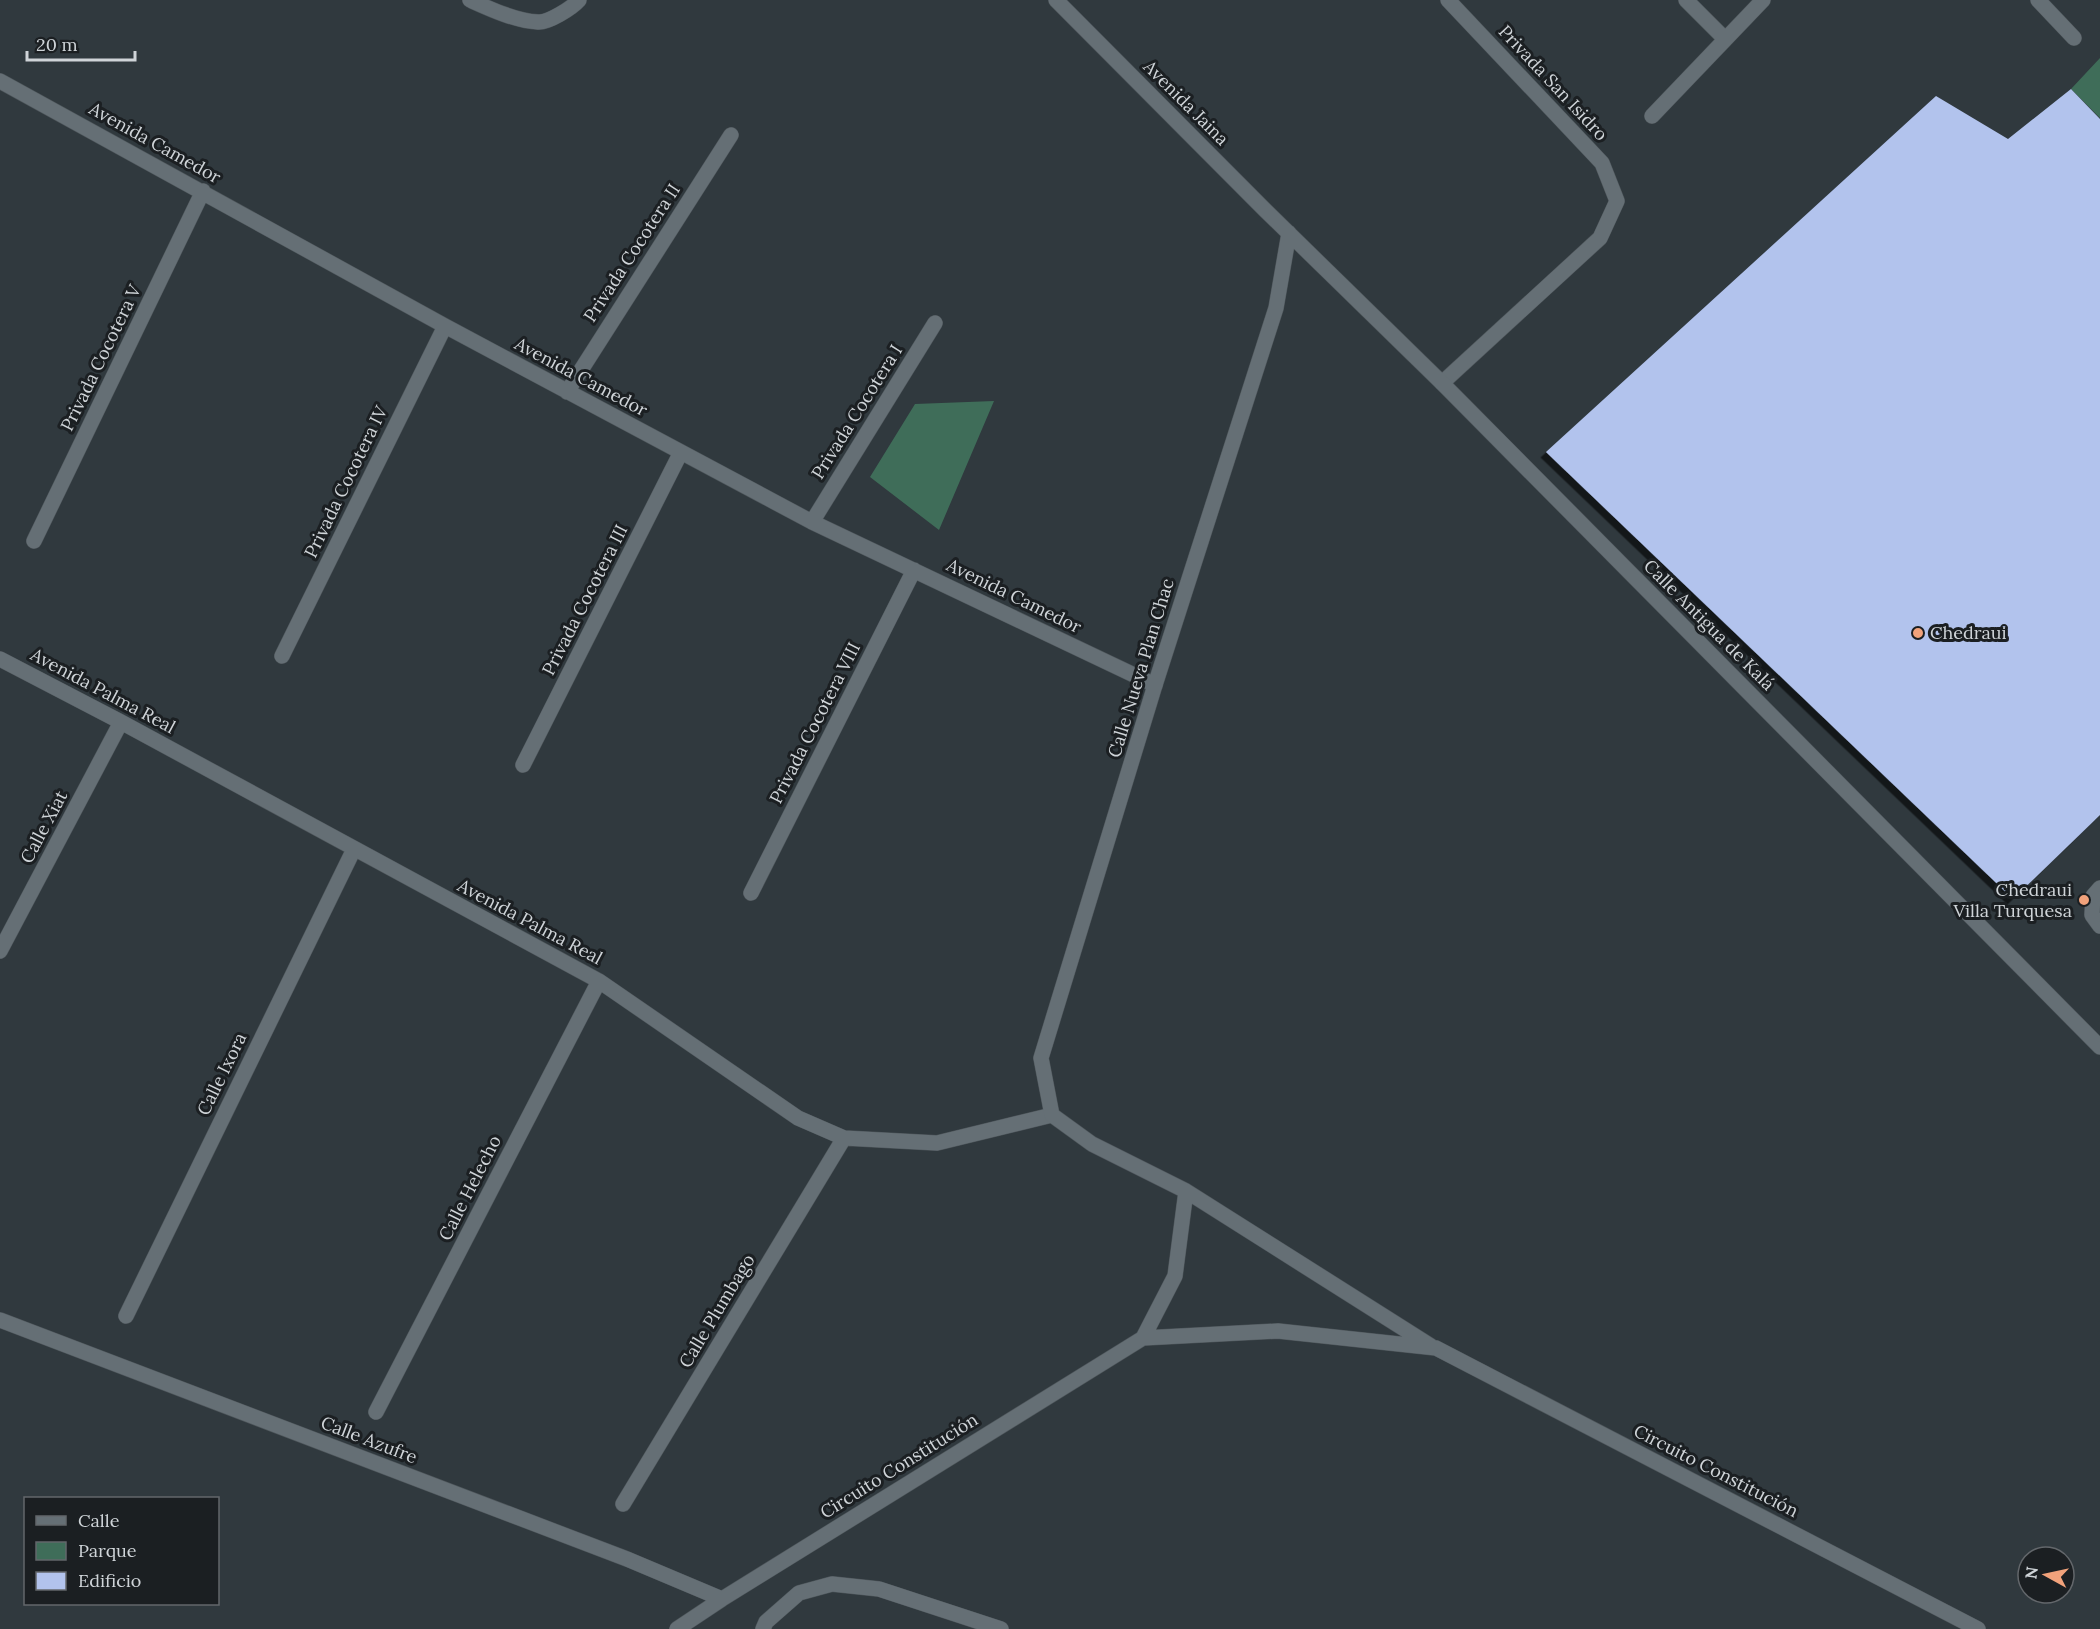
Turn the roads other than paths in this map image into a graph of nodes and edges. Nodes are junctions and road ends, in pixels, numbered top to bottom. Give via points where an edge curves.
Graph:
1 (470, 0) edge
2 (579, 0) edge
3 (1056, 0) edge
4 (1448, 0) edge
5 (1686, 0) edge
6 (1763, 0) edge
7 (2038, 0) edge
8 (1724, 38) junction
9 (2074, 38) dead end
10 (0, 81) edge
11 (1652, 116) dead end
12 (731, 135) dead end
13 (203, 191) junction
14 (1289, 232) junction
15 (935, 323) dead end
16 (445, 326) junction
17 (1442, 382) junction
18 (567, 392) junction
19 (681, 452) junction
20 (812, 522) junction
21 (33, 541) dead end
22 (914, 570) junction
23 (282, 656) dead end
24 (0, 659) edge
25 (1155, 685) junction
26 (122, 722) junction
27 (524, 765) dead end
28 (354, 849) junction
29 (2100, 888) edge
30 (751, 893) dead end
31 (2100, 926) edge
32 (0, 951) edge
33 (599, 981) junction
34 (2100, 1047) edge
35 (1052, 1115) junction
36 (844, 1138) junction
37 (1186, 1191) junction
38 (126, 1316) dead end
39 (0, 1320) edge
40 (1143, 1338) junction
41 (1436, 1348) junction
42 (375, 1412) dead end
43 (623, 1504) dead end
44 (722, 1599) junction
45 (677, 1629) edge
46 (763, 1629) edge
47 (1001, 1629) edge
48 (1978, 1629) edge

1 - 2 street via 540,23 572,8
3 - 14 street, Avenida Jaina
4 - 17 street, Privada San Isidro via 1602,164 1617,201 1600,238
5 - 8 street
6 - 8 street
7 - 9 street
8 - 11 street
10 - 13 street, Avenida Camedor
12 - 18 street, Privada Cocotera II
13 - 16 street, Avenida Camedor
13 - 21 street, Privada Cocotera V
14 - 17 street, Calle Antigua de Kalá
14 - 25 street, Calle Nueva Plan Chac via 1276,308
15 - 20 street, Privada Cocotera I
16 - 18 street, Avenida Camedor
16 - 23 street, Privada Cocotera IV
17 - 34 street, Calle Antigua de Kalá
18 - 19 street, Avenida Camedor
19 - 20 street, Avenida Camedor
19 - 27 street, Privada Cocotera III
20 - 22 street, Avenida Camedor
22 - 25 street, Avenida Camedor
22 - 30 street, Privada Cocotera VIII
24 - 26 street, Avenida Palma Real
25 - 35 street, Calle Nueva Plan Chac via 1041,1058
26 - 28 street, Avenida Palma Real
26 - 32 street, Calle Xiat
28 - 33 street, Avenida Palma Real
28 - 38 street, Calle Ixora
29 - 31 street via 2092,896 2092,915
33 - 36 street, Avenida Palma Real via 798,1118
33 - 42 street, Calle Helecho
35 - 36 street, Avenida Palma Real via 937,1143
35 - 37 street, Circuito Constitución via 1092,1144
36 - 43 street, Calle Plumbago
37 - 40 street via 1175,1276
37 - 41 street, Circuito Constitución
39 - 44 street, Calle Azufre
40 - 41 street, Circuito Constitución via 1278,1331
40 - 44 street, Circuito Constitución
41 - 48 street, Circuito Constitución
44 - 45 street, Circuito Constitución
46 - 47 street via 800,1593 832,1584 879,1589

